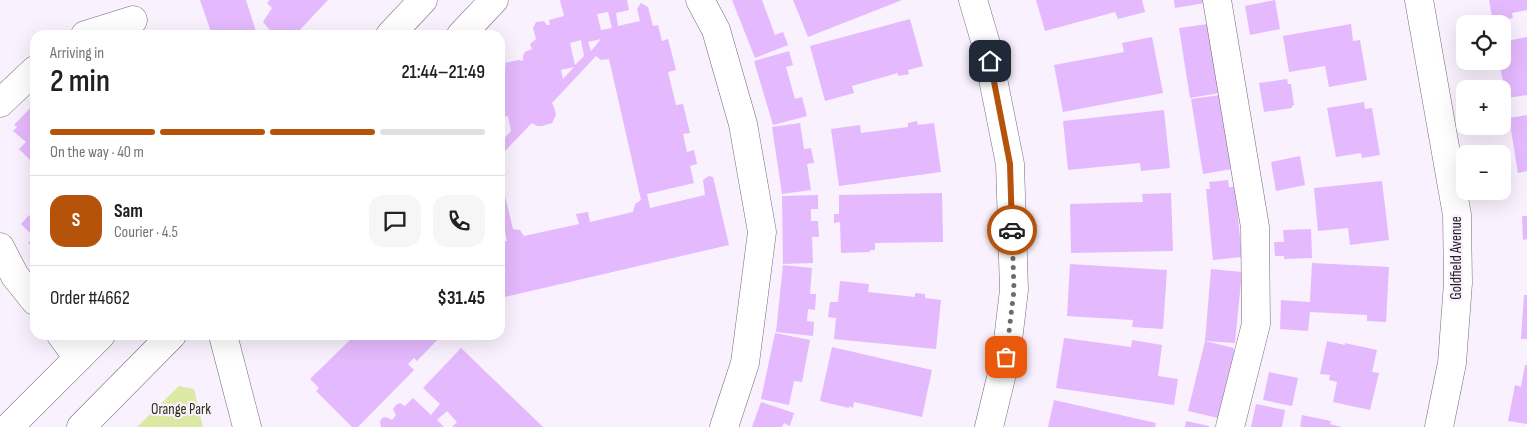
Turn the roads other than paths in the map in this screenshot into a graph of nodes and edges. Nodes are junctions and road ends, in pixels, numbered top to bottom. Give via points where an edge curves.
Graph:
1 (494, 0) edge
2 (700, 0) edge
3 (973, 0) edge
4 (1216, 0) edge
5 (1419, 0) edge
6 (414, 3) edge
7 (133, 18) edge
8 (99, 30) edge
9 (394, 30) edge
10 (465, 30) edge
11 (30, 75) edge
12 (0, 103) edge
13 (0, 247) edge
14 (30, 295) edge
15 (65, 340) edge
16 (96, 340) edge
17 (167, 340) edge
18 (224, 340) edge
19 (78, 358) junction
20 (8, 427) edge
21 (81, 427) edge
22 (247, 427) edge
23 (724, 427) edge
24 (989, 427) edge
25 (1230, 427) edge
26 (1439, 427) edge

1 - 10 street
2 - 23 street via 716,30 743,124 762,232 745,363
3 - 24 street via 986,44 1010,164 1014,290 1006,357
4 - 25 street via 1255,228 1256,324
5 - 26 street, Goldfield Avenue via 1457,215 1458,283 1452,363
6 - 9 street
7 - 8 street
11 - 12 street
13 - 14 street via 15,276
15 - 19 street
16 - 19 street
17 - 21 street
18 - 22 street
19 - 20 street

